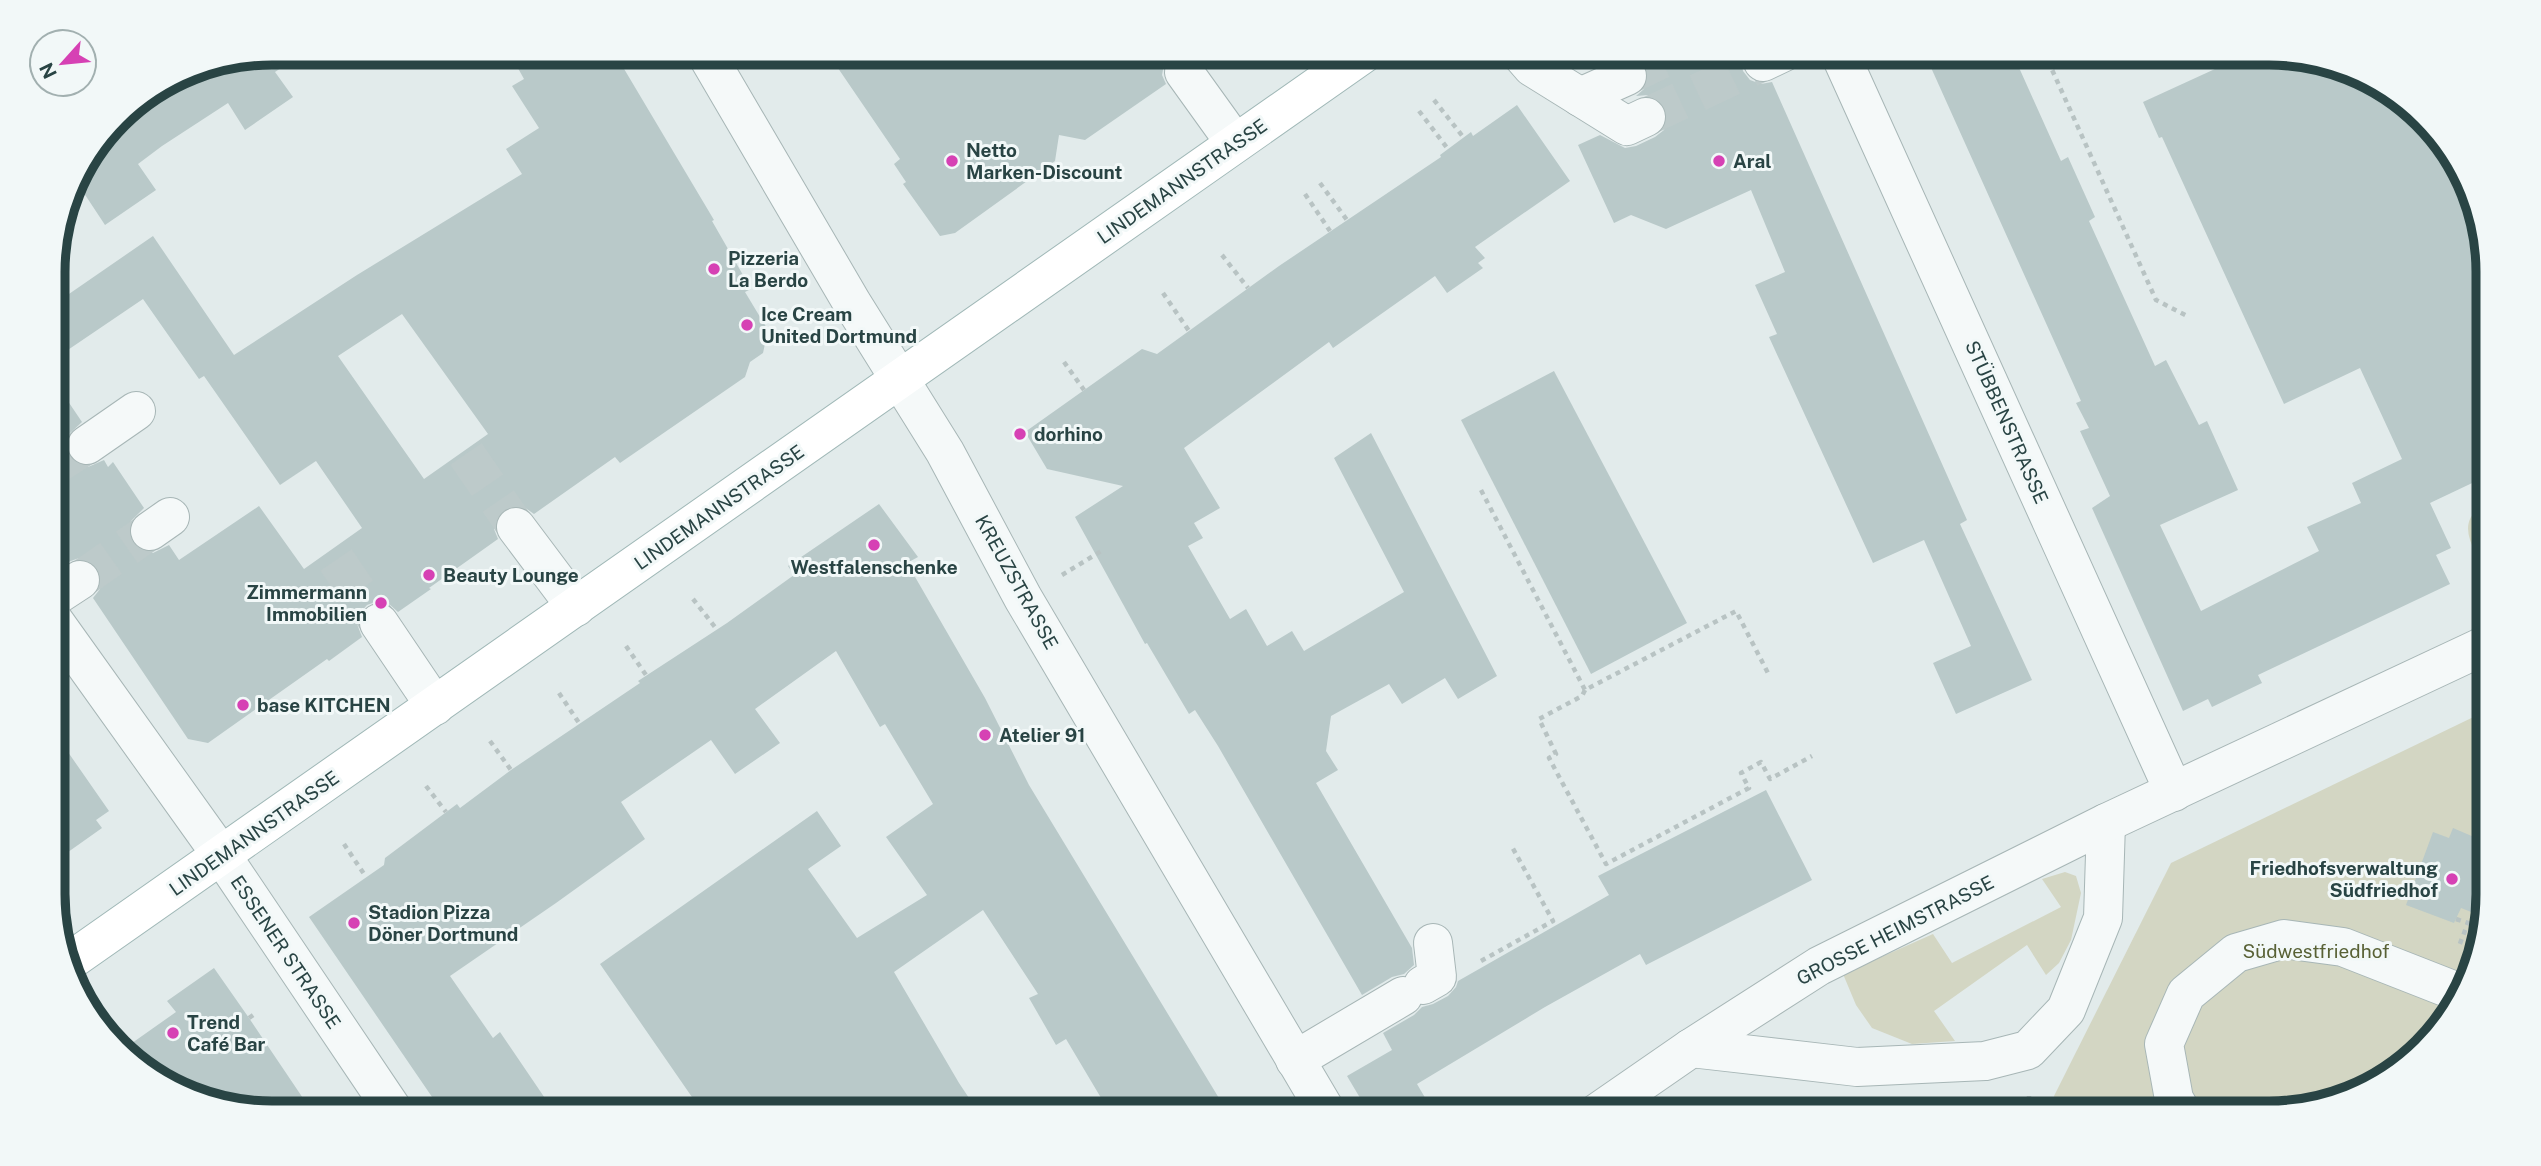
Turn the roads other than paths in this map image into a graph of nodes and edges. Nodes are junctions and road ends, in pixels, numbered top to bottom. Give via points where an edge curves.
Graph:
1 (713, 65) edge
2 (1348, 65) edge
3 (1547, 65) edge
4 (1845, 65) edge
5 (1184, 72) dead end
6 (1627, 76) tunnel mouth
7 (1580, 97) junction
8 (1646, 117) tunnel mouth
9 (1235, 143) junction
10 (899, 382) junction
11 (136, 411) dead end
12 (86, 445) tunnel mouth
13 (516, 527) tunnel mouth
14 (576, 607) junction
15 (379, 623) tunnel mouth
16 (65, 636) edge
17 (2476, 649) edge
18 (435, 706) junction
19 (2174, 792) junction
20 (2106, 823) junction
21 (222, 856) junction
22 (75, 957) edge
23 (1424, 975) road end
24 (2452, 990) edge
25 (1691, 1048) junction
26 (1296, 1060) junction
27 (386, 1101) edge
28 (1320, 1101) edge
29 (1614, 1101) edge
30 (2175, 1101) edge

1 - 10 street, KREUZSTRASSE
2 - 9 main road, LINDEMANNSTRASSE
3 - 7 street
4 - 19 street, STÜBBENSTRASSE
5 - 9 street
6 - 7 street
7 - 8 street via 1627,126
9 - 10 main road, LINDEMANNSTRASSE
10 - 14 main road, LINDEMANNSTRASSE
10 - 26 street, KREUZSTRASSE via 945,452 1023,598
11 - 12 street
13 - 14 street
14 - 18 main road, LINDEMANNSTRASSE
15 - 18 street
16 - 21 street, ESSENER STRASSE
17 - 19 street, GROSSE HEIMSTRASSE
18 - 21 main road, LINDEMANNSTRASSE
19 - 20 street, GROSSE HEIMSTRASSE
20 - 25 street, GROSSE HEIMSTRASSE via 1819,966
20 - 25 street via 2103,918 2066,1010 2028,1049 1985,1061 1857,1067
21 - 22 main road, LINDEMANNSTRASSE
21 - 27 street, ESSENER STRASSE
23 - 26 street
24 - 30 street via 2343,947 2284,939 2236,953 2186,994 2164,1044
25 - 29 street, GROSSE HEIMSTRASSE
26 - 28 street, KREUZSTRASSE

